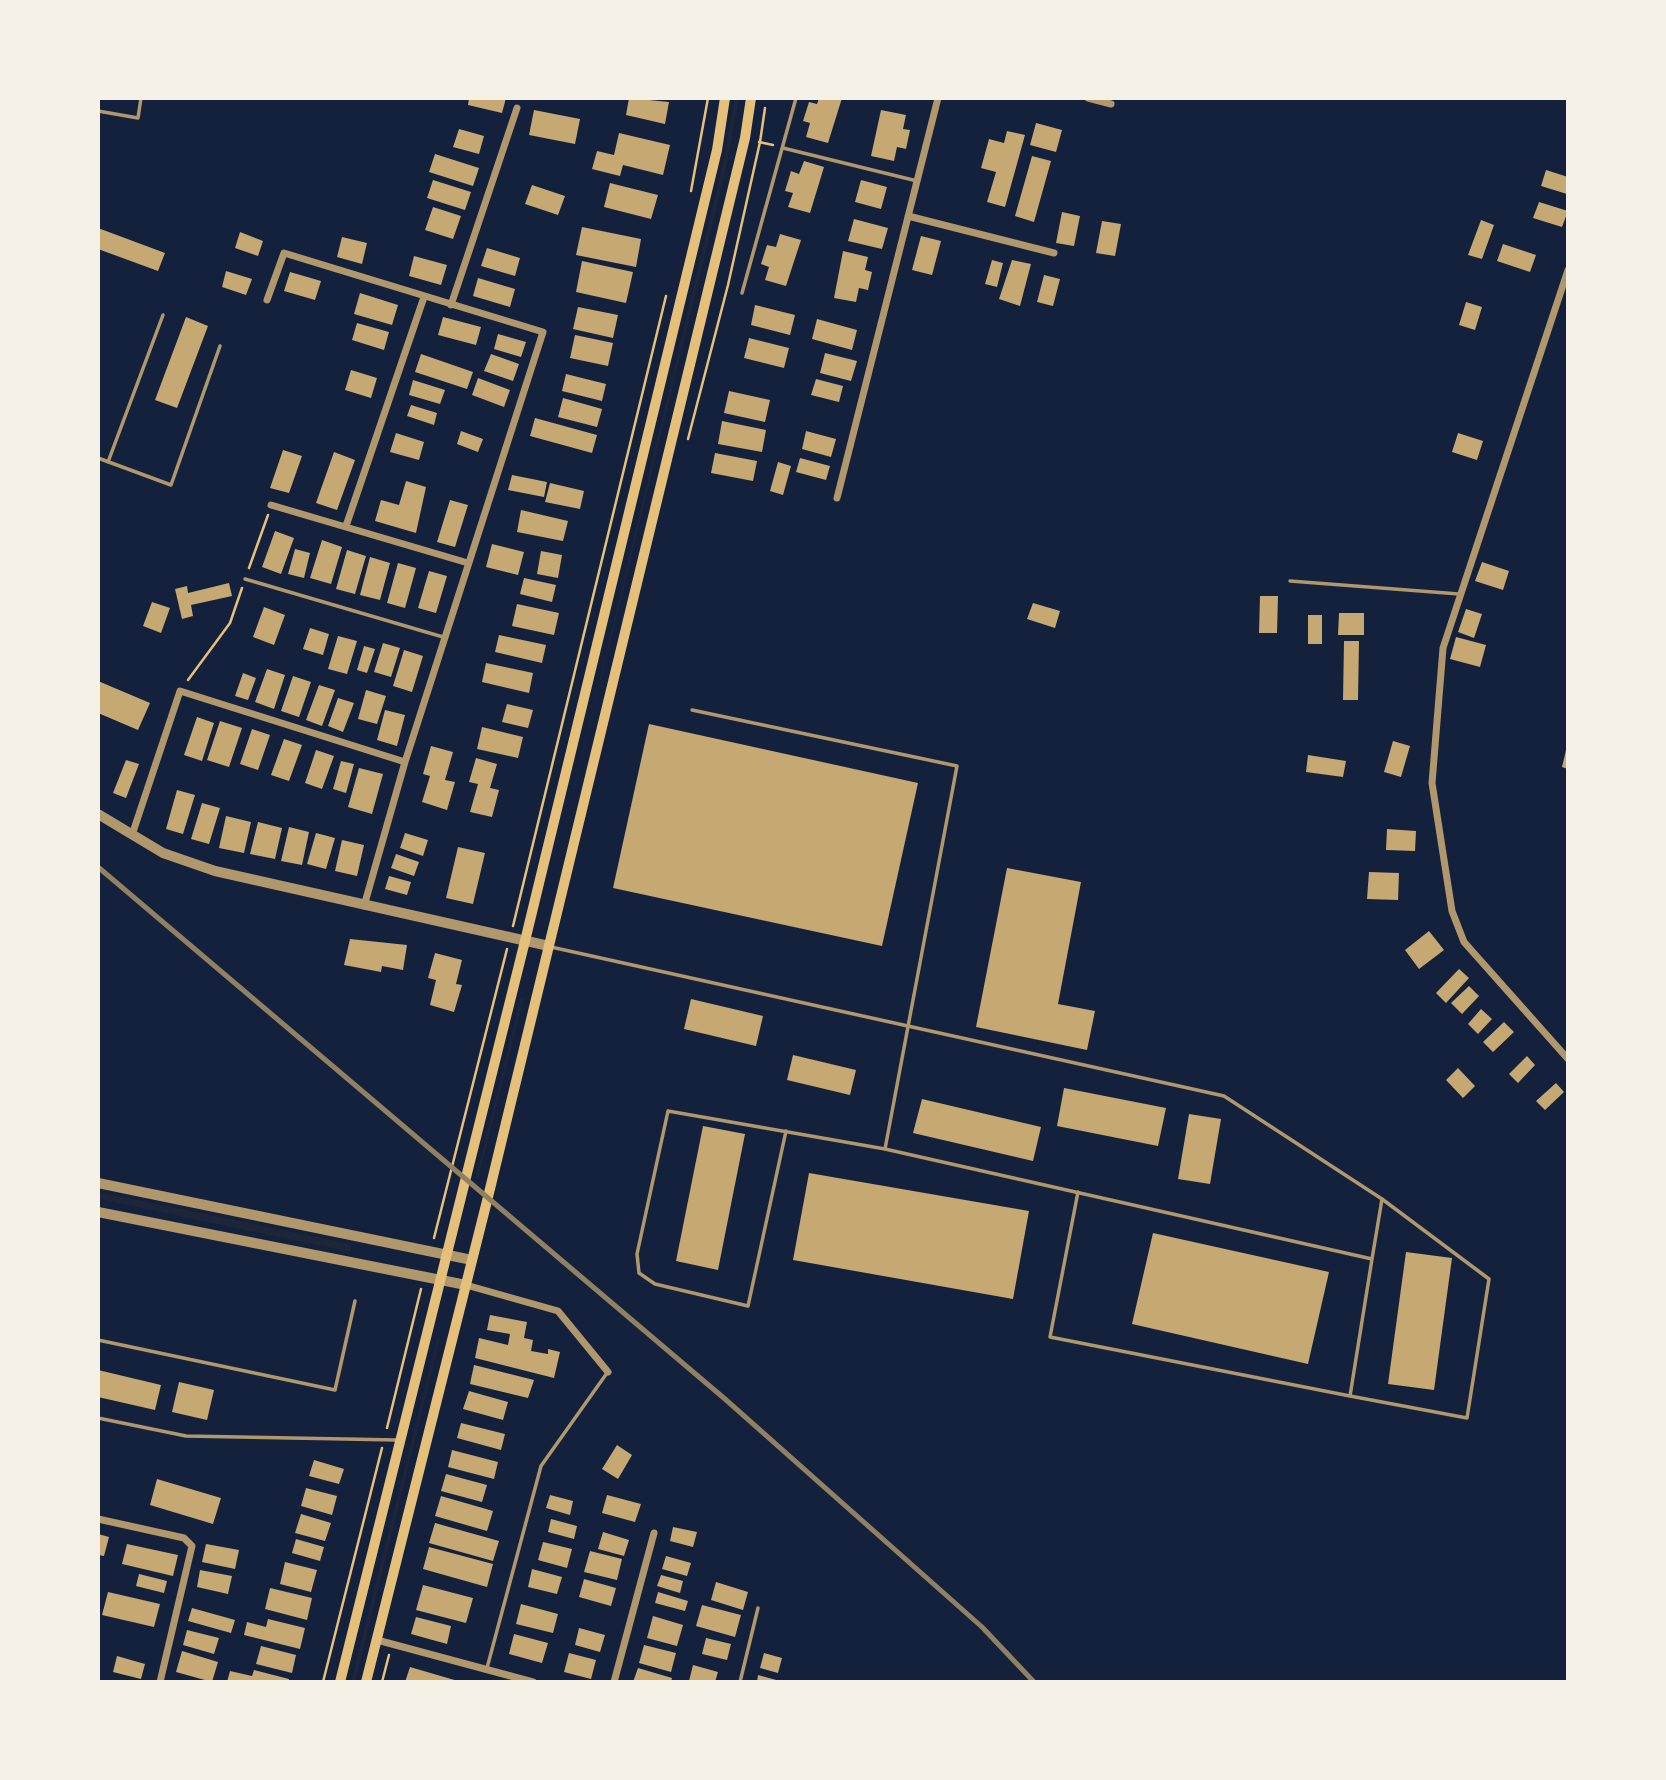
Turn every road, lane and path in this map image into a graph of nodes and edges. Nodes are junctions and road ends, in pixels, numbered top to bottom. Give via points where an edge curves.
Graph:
1 (141, 98) edge
2 (708, 98) edge
3 (725, 98) edge
4 (751, 98) edge
5 (766, 98) edge
6 (796, 98) edge
7 (938, 98) edge
8 (1088, 98) edge
9 (1111, 104) dead end
10 (517, 108) dead end
11 (98, 111) edge
12 (745, 138) junction
13 (761, 142) junction
14 (783, 148) junction
15 (917, 181) junction
16 (689, 203) dead end
17 (908, 216) junction
18 (1054, 253) dead end
19 (1568, 270) edge
20 (728, 285) dead end
21 (742, 293) dead end
22 (666, 295) dead end
23 (425, 297) junction
24 (267, 300) dead end
25 (451, 305) junction
26 (163, 316) dead end
27 (220, 346) dead end
28 (98, 458) edge
29 (108, 462) junction
30 (837, 498) dead end
31 (271, 505) joint
32 (346, 526) junction
33 (468, 563) junction
34 (245, 579) junction
35 (1290, 581) dead end
36 (1461, 594) junction
37 (443, 637) junction
38 (180, 691) junction
39 (692, 710) dead end
40 (405, 761) junction
41 (98, 814) edge
42 (132, 835) junction
43 (364, 906) junction
44 (510, 938) junction
45 (525, 941) junction
46 (549, 946) junction
47 (908, 1026) junction
48 (1568, 1059) edge
49 (786, 1131) junction
50 (885, 1149) junction
51 (98, 1183) edge
52 (1078, 1192) junction
53 (1382, 1199) junction
54 (98, 1212) edge
55 (430, 1252) junction
56 (445, 1255) junction
57 (1372, 1259) junction
58 (472, 1260) junction
59 (424, 1276) junction
60 (439, 1280) junction
61 (466, 1285) junction
62 (355, 1301) dead end
63 (98, 1340) edge
64 (608, 1372) joint
65 (1350, 1396) junction
66 (98, 1418) edge
67 (384, 1440) junction
68 (399, 1440) junction
69 (98, 1519) edge
70 (654, 1533) dead end
71 (758, 1608) dead end
72 (377, 1640) junction
73 (487, 1668) junction
74 (160, 1682) edge
75 (324, 1682) edge
76 (340, 1682) edge
77 (366, 1682) edge
78 (533, 1682) edge
79 (614, 1682) edge
80 (740, 1682) edge

1 - 11 lane via 138,118
2 - 16 path
3 - 45 main road
4 - 12 main road
5 - 13 path
6 - 14 lane
7 - 15 street
8 - 9 street
10 - 25 street
12 - 13 path
12 - 46 main road
13 - 14 path
13 - 20 path
14 - 15 lane
14 - 21 lane
15 - 17 street
17 - 18 street
17 - 30 street
19 - 36 street
22 - 44 path
23 - 24 street via 284,253
23 - 25 street
23 - 32 street
25 - 33 street via 543,332
26 - 29 lane
27 - 29 lane via 171,485
28 - 29 lane
31 - 32 street
31 - 34 path
32 - 33 street
33 - 37 street
34 - 37 lane
34 - 38 path via 230,623
35 - 36 lane
36 - 48 street via 1443,648 1432,783 1452,911 1464,942
37 - 40 street
38 - 40 street
38 - 42 street
39 - 47 lane via 957,766
40 - 43 street
41 - 42 street
42 - 43 street via 163,853 215,871
43 - 44 street
44 - 45 street
44 - 55 path
45 - 46 street
45 - 56 main road
46 - 47 lane
46 - 58 main road
47 - 50 lane
47 - 53 lane via 1224,1096
49 - 49 lane via 668,1111 637,1254 639,1273 655,1284 748,1306
49 - 50 lane
50 - 52 lane
51 - 55 street
52 - 57 lane
52 - 65 lane via 1050,1337
53 - 57 lane
53 - 65 lane via 1489,1279 1477,1355 1466,1418
54 - 59 street
55 - 56 street
56 - 58 street
56 - 60 main road
57 - 65 lane
58 - 61 main road
59 - 60 street
59 - 67 path
60 - 61 street
60 - 68 main road
61 - 64 street via 558,1311
61 - 72 main road
62 - 63 lane via 335,1390
64 - 73 lane via 541,1466
66 - 67 lane via 187,1436
67 - 68 lane
67 - 75 path
68 - 76 main road
69 - 74 street via 188,1541 192,1546
70 - 79 street
71 - 80 lane
72 - 73 street
72 - 77 main road
73 - 78 street

